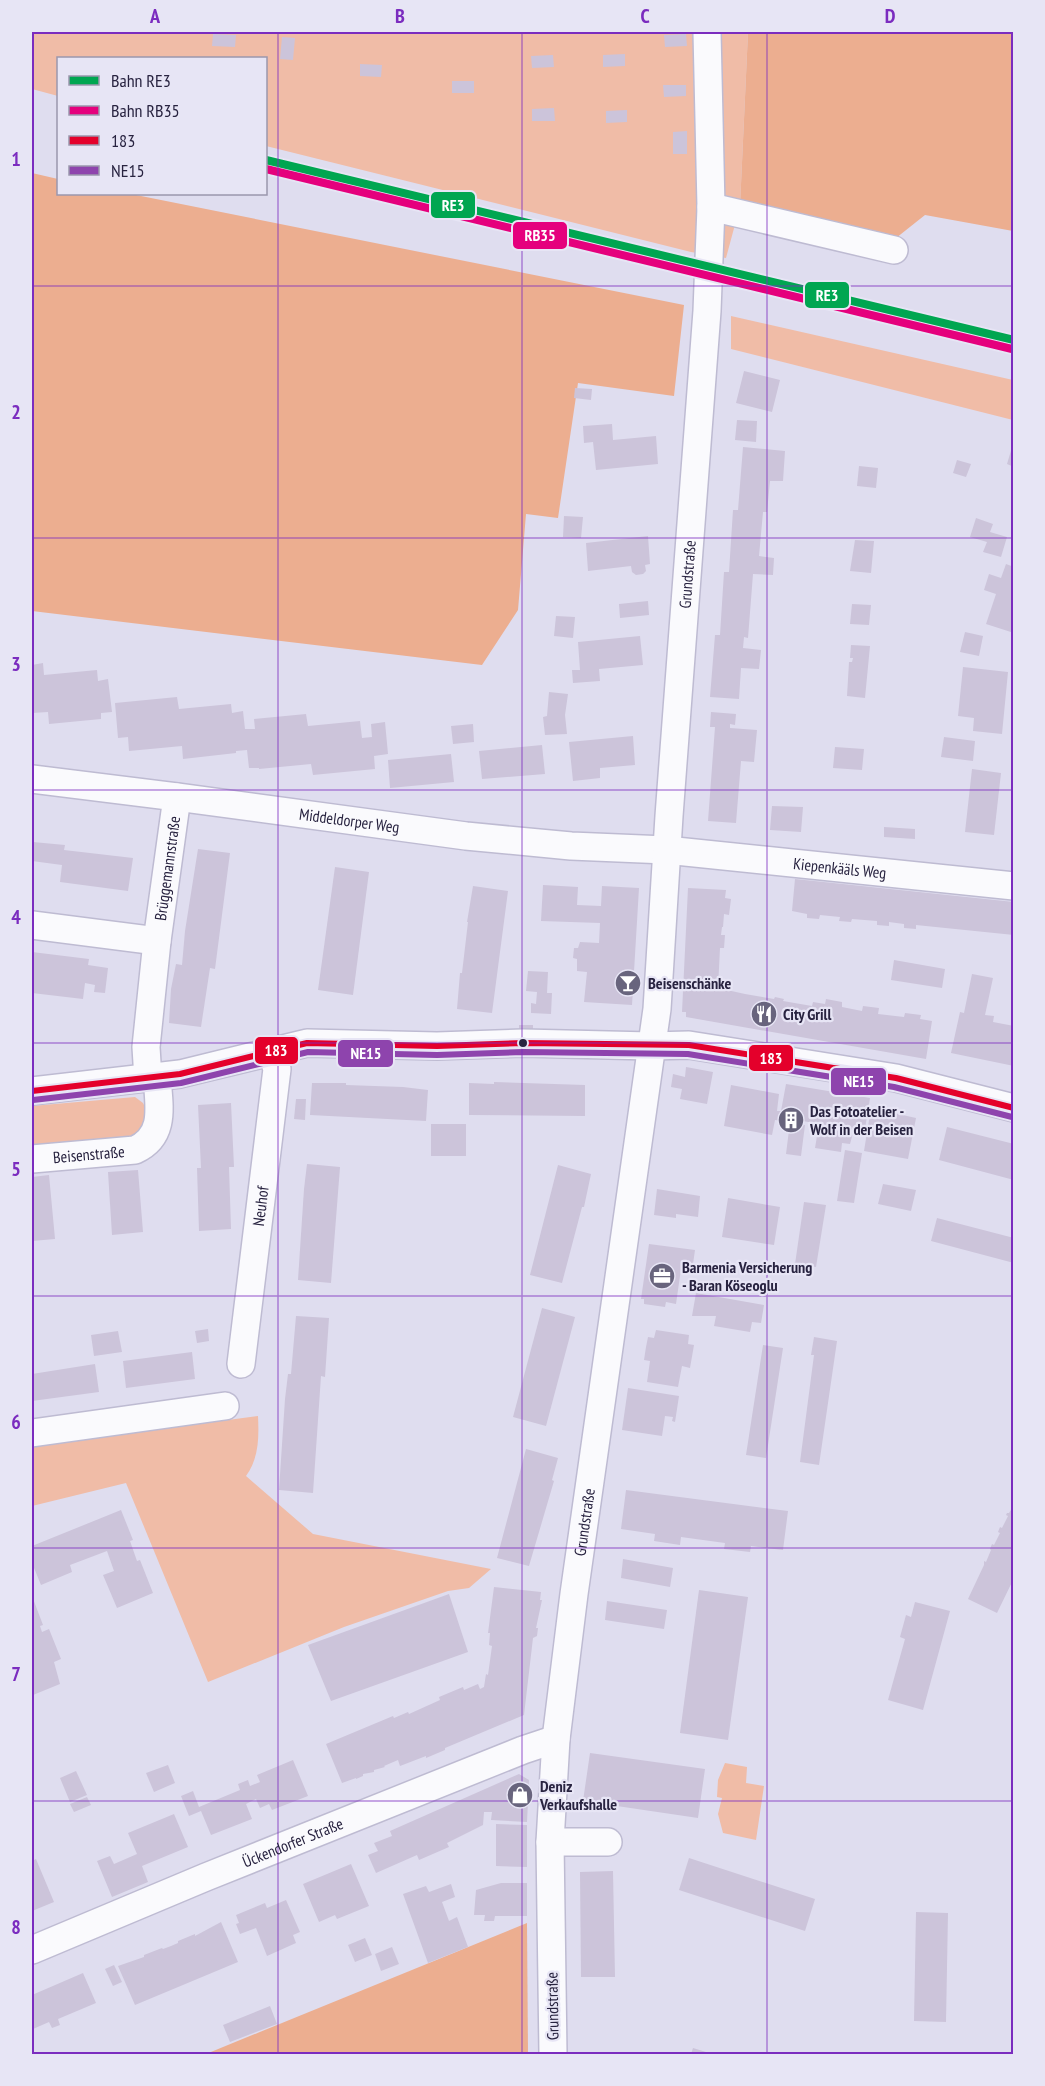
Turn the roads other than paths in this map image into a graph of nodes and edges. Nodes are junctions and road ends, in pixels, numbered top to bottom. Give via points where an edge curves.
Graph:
1 (707, 32) edge
2 (711, 207) junction
3 (894, 250) dead end
4 (32, 779) edge
5 (177, 797) junction
6 (666, 850) junction
7 (1014, 886) edge
8 (32, 925) edge
9 (157, 941) junction
10 (651, 1046) junction
11 (271, 1051) junction
12 (153, 1078) junction
13 (32, 1091) edge
14 (1014, 1108) edge
15 (32, 1158) edge
16 (241, 1364) dead end
17 (225, 1406) dead end
18 (32, 1433) edge
19 (556, 1739) junction
20 (550, 1842) junction
21 (608, 1842) dead end
22 (32, 1950) edge
23 (552, 2055) edge

1 - 2 street, Grundstraße
2 - 3 street
2 - 6 street, Grundstraße via 707,311
4 - 5 street, Middeldorper Weg
5 - 6 street, Middeldorper Weg via 466,836
5 - 9 street, Brüggemannstraße
6 - 7 street, Kiepenkääls Weg
6 - 10 street, Grundstraße via 657,1009
8 - 9 street, Brüggemannstraße
9 - 12 street, Brüggemannstraße via 146,1047
10 - 11 street via 307,1043
10 - 14 street via 689,1045 804,1062 896,1078
10 - 19 street, Grundstraße
11 - 12 street
11 - 16 street, Neuhof via 277,1069
12 - 13 street
12 - 15 street, Beisenstraße via 159,1115 153,1137 146,1145 135,1150
17 - 18 street
19 - 20 street, Grundstraße
19 - 22 street, Ückendorfer Straße
20 - 21 street
20 - 23 street, Grundstraße

